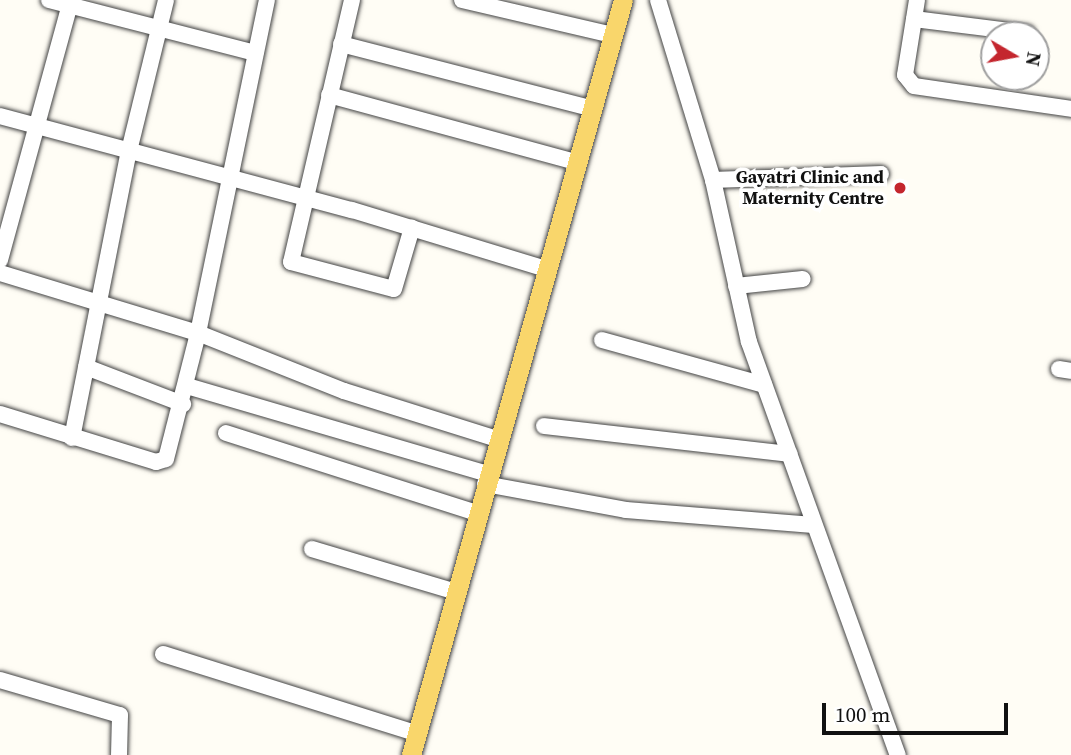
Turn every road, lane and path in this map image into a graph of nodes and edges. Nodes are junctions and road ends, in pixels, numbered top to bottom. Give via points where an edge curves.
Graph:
1 (49, 0) edge
2 (166, 0) edge
3 (267, 0) edge
4 (352, 0) edge
5 (462, 0) edge
6 (623, 0) edge
7 (658, 0) edge
8 (917, 0) edge
9 (71, 3) edge
10 (522, 7) edge
11 (914, 19) junction
12 (160, 27) junction
13 (980, 27) edge
14 (612, 35) junction
15 (341, 44) junction
16 (255, 53) junction
17 (329, 95) junction
18 (590, 107) junction
19 (1071, 109) edge
20 (0, 116) edge
21 (40, 128) junction
22 (128, 151) junction
23 (576, 162) junction
24 (881, 174) dead end
25 (713, 180) junction
26 (229, 181) junction
27 (304, 197) junction
28 (411, 228) junction
29 (0, 260) edge
30 (545, 269) junction
31 (0, 274) edge
32 (803, 279) dead end
33 (736, 286) junction
34 (100, 302) junction
35 (198, 333) junction
36 (602, 340) dead end
37 (86, 367) junction
38 (764, 385) junction
39 (187, 386) junction
40 (183, 404) junction
41 (0, 414) edge
42 (544, 426) dead end
43 (226, 433) dead end
44 (72, 438) junction
45 (498, 439) junction
46 (789, 454) junction
47 (486, 479) junction
48 (477, 513) junction
49 (813, 525) junction
50 (312, 548) dead end
51 (456, 592) junction
52 (163, 654) dead end
53 (0, 680) edge
54 (415, 733) junction
55 (119, 755) edge
56 (411, 755) edge
57 (898, 755) edge

1 - 9 street
2 - 12 street
3 - 16 street
4 - 15 street
5 - 10 street
6 - 14 main road
7 - 25 street
8 - 11 street
9 - 12 street
9 - 21 street
10 - 14 street
11 - 13 street
11 - 19 street via 905,75 914,86
12 - 16 street
12 - 22 street
14 - 18 main road
15 - 17 street
15 - 18 street
16 - 26 street
17 - 23 street
17 - 27 street
18 - 23 main road
20 - 21 street
21 - 22 street
21 - 29 street
22 - 26 street
22 - 34 street
23 - 30 main road
24 - 25 street
25 - 33 street
26 - 27 street
26 - 35 street
27 - 28 street
27 - 28 street via 290,250 291,262 302,269 394,289
28 - 30 street
30 - 45 main road
31 - 34 street
32 - 33 street
33 - 38 street
34 - 35 street
34 - 37 street
35 - 39 street
35 - 45 street via 344,391
36 - 38 street
37 - 40 street
37 - 44 street
38 - 46 street
39 - 40 street
39 - 47 street
40 - 44 street via 171,450 156,462
41 - 44 street
42 - 46 street
43 - 48 street
45 - 47 main road
46 - 49 street
47 - 48 main road
47 - 49 street via 626,510
48 - 51 main road
49 - 57 street
50 - 51 street
51 - 54 main road
52 - 54 street
53 - 55 street via 120,715
54 - 56 main road

